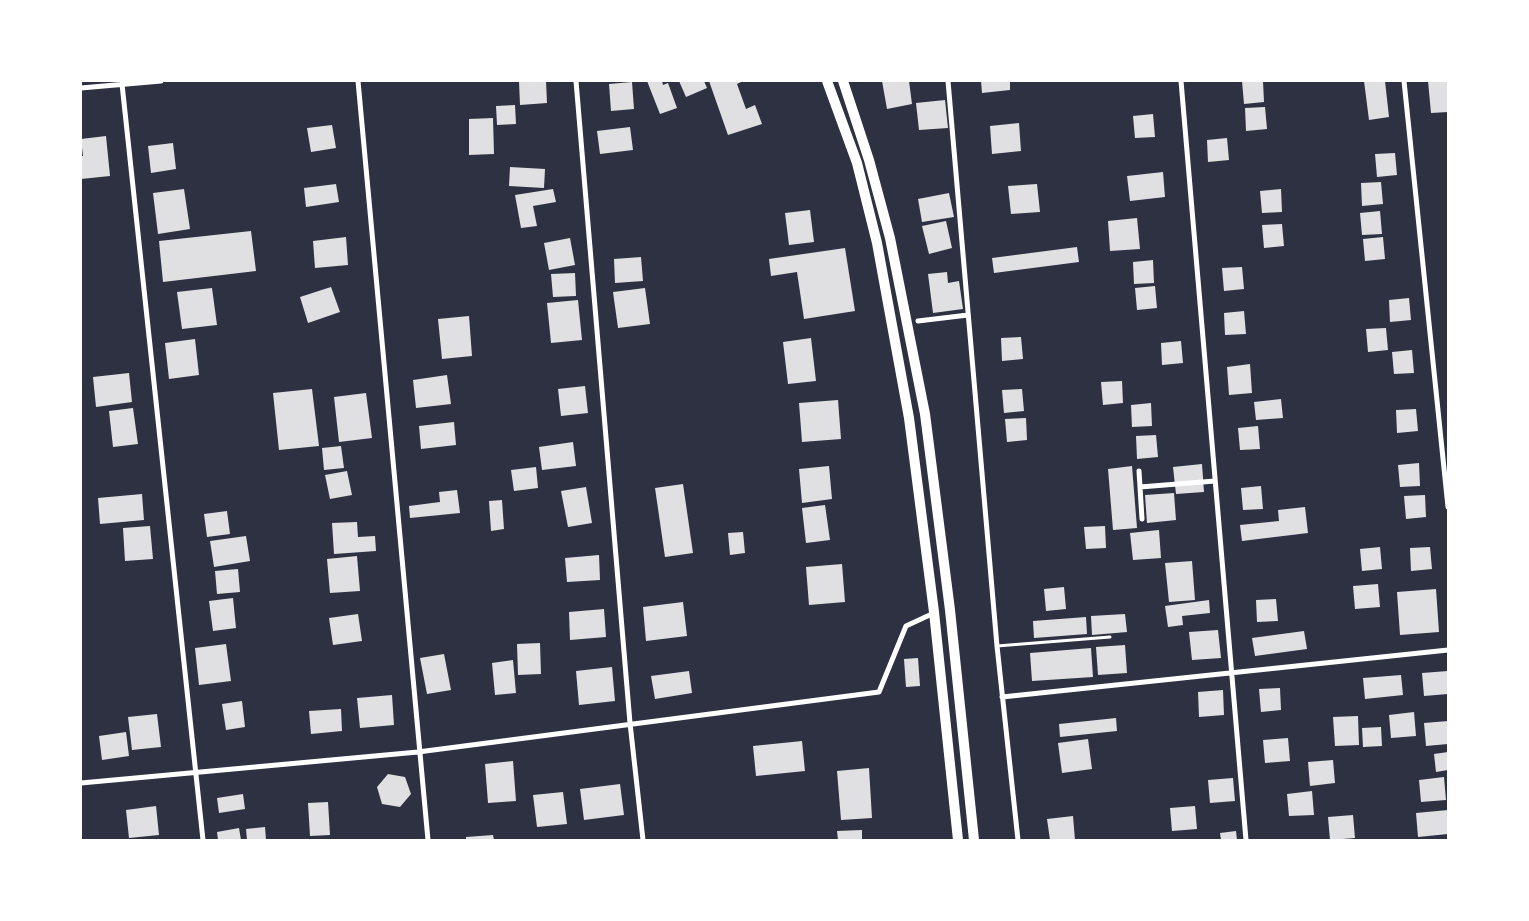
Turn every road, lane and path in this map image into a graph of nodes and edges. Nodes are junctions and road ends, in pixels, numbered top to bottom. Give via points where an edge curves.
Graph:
1 (161, 81) edge
2 (358, 81) edge
3 (576, 81) edge
4 (827, 81) edge
5 (843, 81) edge
6 (948, 81) edge
7 (1181, 81) edge
8 (1404, 81) edge
9 (122, 84) junction
10 (81, 88) edge
11 (968, 315) junction
12 (918, 321) dead end
13 (1140, 471) dead end
14 (1215, 481) junction
15 (1140, 487) junction
16 (1448, 507) edge
17 (1142, 519) dead end
18 (934, 612) junction
19 (1110, 637) dead end
20 (997, 646) junction
21 (1448, 650) edge
22 (1231, 673) junction
23 (1002, 697) junction
24 (630, 722) junction
25 (418, 752) junction
26 (196, 771) junction
27 (81, 783) edge
28 (203, 840) edge
29 (428, 840) edge
30 (643, 840) edge
31 (958, 840) edge
32 (974, 840) edge
33 (1018, 840) edge
34 (1246, 840) edge

1 - 9 street
2 - 25 street
3 - 24 street
4 - 18 highway via 856,163 877,243 909,418
5 - 32 highway via 890,238 925,414
6 - 11 street
7 - 14 street
8 - 16 street
9 - 10 street
9 - 26 street
11 - 12 street
11 - 20 street
13 - 15 street
14 - 15 street
14 - 22 street
15 - 17 street
18 - 24 street via 906,626 880,692
18 - 31 highway
19 - 20 lane
20 - 23 street
21 - 22 street
22 - 23 street
22 - 34 street
23 - 33 street
24 - 25 street
24 - 30 street
25 - 26 street
25 - 29 street
26 - 27 street
26 - 28 street

